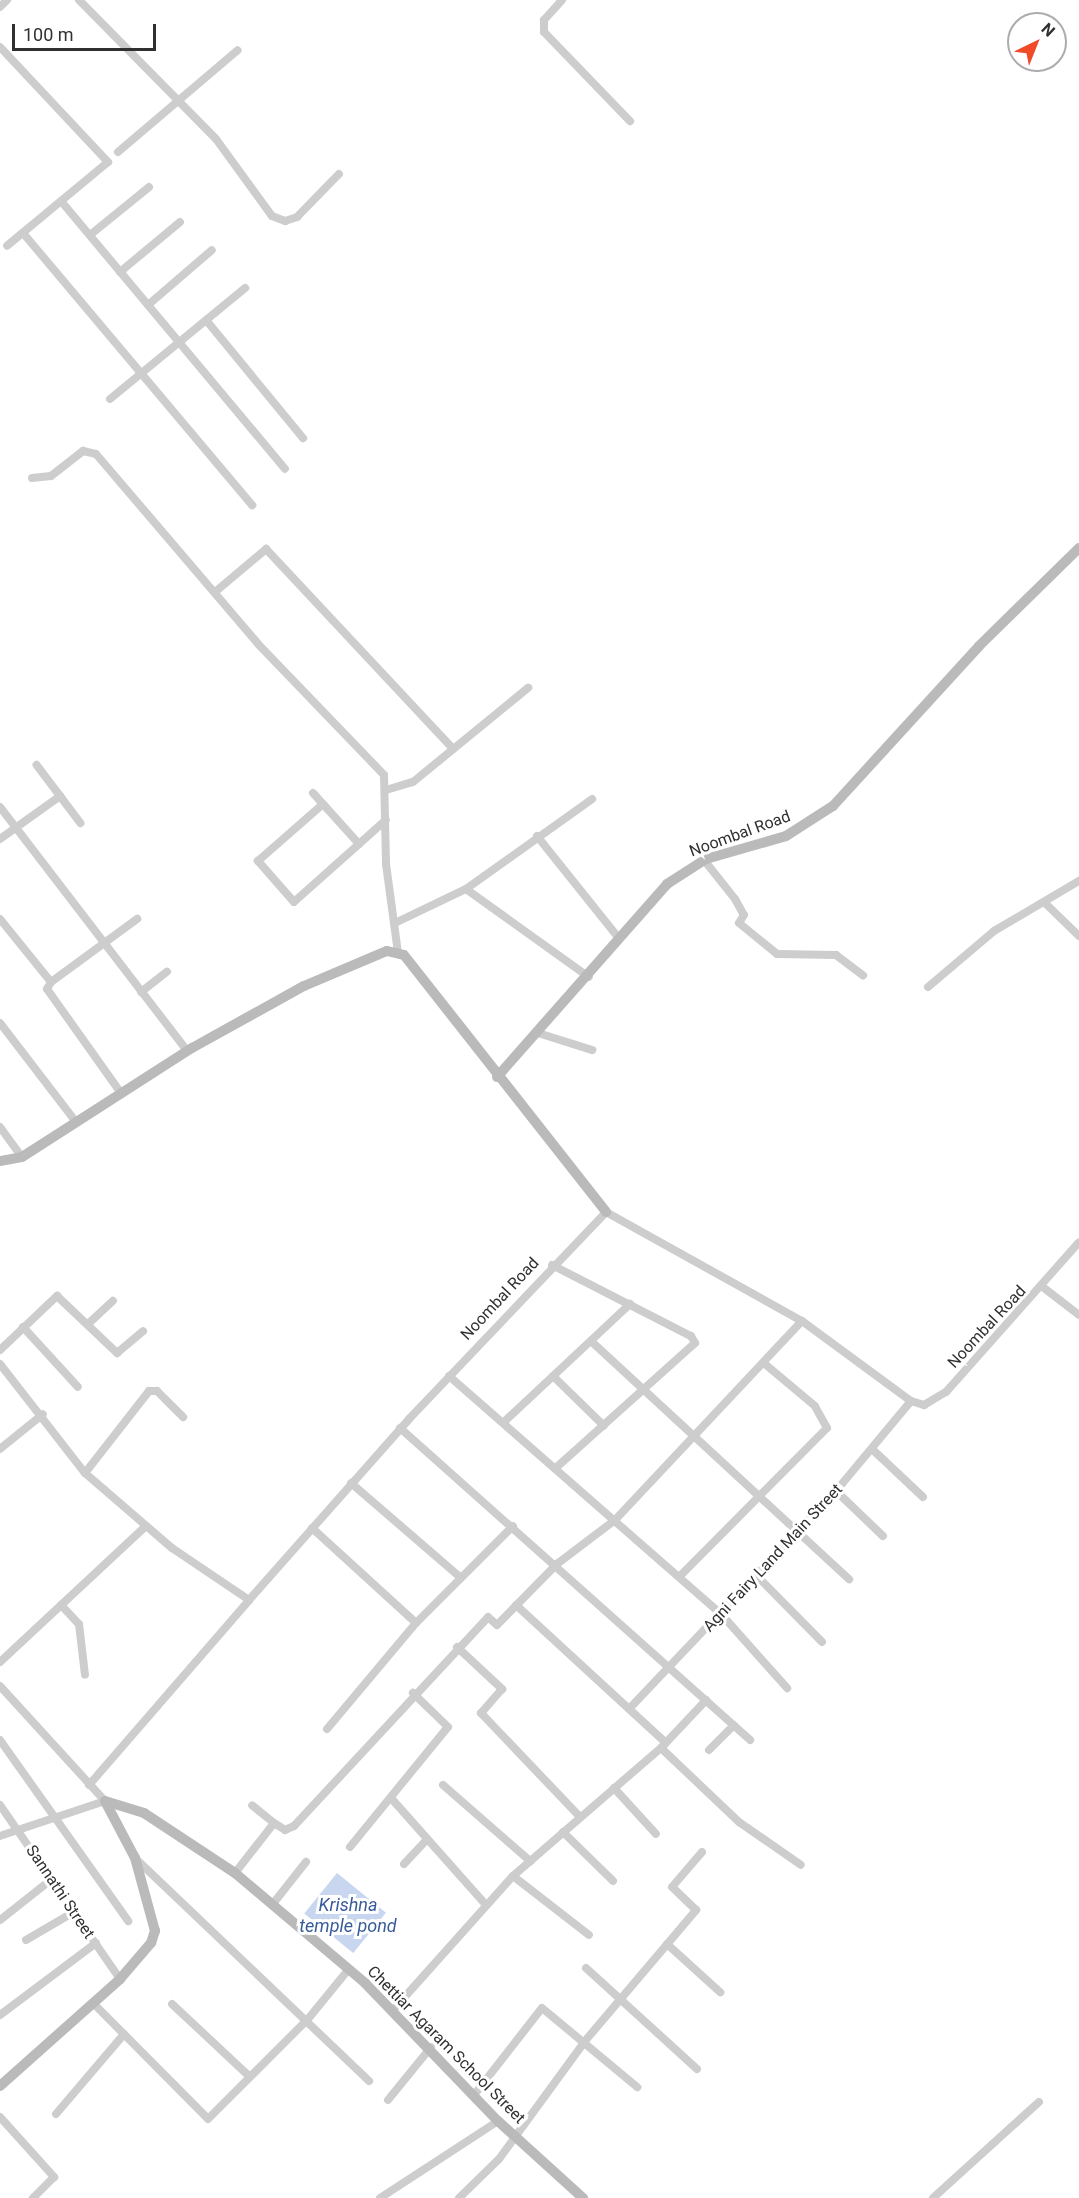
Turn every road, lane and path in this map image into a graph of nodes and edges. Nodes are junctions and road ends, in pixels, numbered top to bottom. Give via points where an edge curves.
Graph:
1 (7, 0) edge
2 (79, 0) edge
3 (562, 0) edge
4 (0, 7) edge
5 (0, 47) edge
6 (238, 51) dead end
7 (180, 100) junction
8 (630, 121) dead end
9 (118, 152) dead end
10 (339, 174) dead end
11 (149, 187) dead end
12 (61, 201) junction
13 (180, 222) dead end
14 (23, 232) junction
15 (90, 236) junction
16 (7, 246) dead end
17 (212, 250) dead end
18 (120, 272) junction
19 (245, 288) dead end
20 (148, 305) junction
21 (206, 320) junction
22 (179, 342) junction
23 (141, 373) junction
24 (110, 399) dead end
25 (303, 438) dead end
26 (285, 469) dead end
27 (32, 478) dead end
28 (252, 505) dead end
29 (1079, 548) edge
30 (214, 592) junction
31 (528, 688) dead end
32 (453, 749) junction
33 (37, 765) dead end
34 (386, 790) junction
35 (313, 793) dead end
36 (60, 795) junction
37 (592, 799) dead end
38 (323, 804) junction
39 (0, 807) edge
40 (386, 820) junction
41 (80, 823) dead end
42 (15, 828) junction
43 (537, 836) junction
44 (0, 839) edge
45 (359, 844) junction
46 (704, 860) junction
47 (1079, 881) edge
48 (466, 889) junction
49 (1044, 902) junction
50 (0, 919) edge
51 (137, 919) dead end
52 (397, 922) junction
53 (1079, 936) edge
54 (618, 937) junction
55 (102, 943) junction
56 (398, 953) junction
57 (167, 972) dead end
58 (862, 975) dead end
59 (589, 977) junction
60 (51, 982) junction
61 (928, 987) dead end
62 (141, 992) junction
63 (0, 1023) edge
64 (538, 1032) junction
65 (592, 1050) dead end
66 (188, 1051) junction
67 (497, 1077) junction
68 (121, 1093) junction
69 (76, 1122) junction
70 (0, 1126) edge
71 (22, 1157) junction
72 (0, 1161) edge
73 (606, 1212) junction
74 (1079, 1242) edge
75 (552, 1265) junction
76 (1044, 1288) junction
77 (113, 1301) dead end
78 (630, 1304) junction
79 (1079, 1315) edge
80 (802, 1321) junction
81 (88, 1324) junction
82 (23, 1327) junction
83 (143, 1330) dead end
84 (592, 1342) junction
85 (0, 1350) edge
86 (0, 1364) edge
87 (765, 1364) junction
88 (449, 1376) junction
89 (553, 1376) junction
90 (78, 1387) dead end
91 (644, 1389) junction
92 (911, 1401) junction
93 (43, 1414) junction
94 (183, 1417) dead end
95 (506, 1420) junction
96 (604, 1426) junction
97 (400, 1428) junction
98 (697, 1439) junction
99 (0, 1449) edge
100 (872, 1449) junction
101 (557, 1467) junction
102 (85, 1473) junction
103 (351, 1484) junction
104 (836, 1491) junction
105 (761, 1495) junction
106 (923, 1497) dead end
107 (615, 1520) junction
108 (513, 1526) junction
109 (145, 1527) junction
110 (312, 1528) junction
111 (801, 1529) junction
112 (883, 1536) dead end
113 (557, 1564) junction
114 (756, 1575) junction
115 (679, 1577) junction
116 (461, 1578) junction
117 (849, 1579) dead end
118 (249, 1600) junction
119 (61, 1605) junction
120 (516, 1605) junction
121 (722, 1615) junction
122 (416, 1623) junction
123 (822, 1642) dead end
124 (457, 1647) junction
125 (0, 1662) edge
126 (669, 1667) junction
127 (85, 1675) dead end
128 (0, 1686) edge
129 (787, 1688) dead end
130 (413, 1693) junction
131 (706, 1700) junction
132 (628, 1708) junction
133 (734, 1725) junction
134 (327, 1729) dead end
135 (0, 1740) edge
136 (750, 1740) dead end
137 (663, 1745) junction
138 (709, 1750) dead end
139 (89, 1785) junction
140 (443, 1785) dead end
141 (614, 1788) junction
142 (390, 1798) junction
143 (105, 1801) junction
144 (0, 1805) edge
145 (252, 1805) dead end
146 (56, 1815) junction
147 (580, 1817) junction
148 (274, 1823) junction
149 (18, 1829) junction
150 (563, 1832) junction
151 (656, 1834) dead end
152 (0, 1836) edge
153 (427, 1839) junction
154 (350, 1847) dead end
155 (702, 1852) dead end
156 (135, 1858) junction
157 (530, 1861) junction
158 (306, 1862) dead end
159 (404, 1864) dead end
160 (801, 1864) dead end
161 (235, 1873) junction
162 (513, 1876) junction
163 (52, 1879) junction
164 (613, 1881) dead end
165 (272, 1905) junction
166 (486, 1905) junction
167 (74, 1912) junction
168 (1, 1914) edge
169 (128, 1922) dead end
170 (589, 1935) dead end
171 (26, 1940) dead end
172 (96, 1943) junction
173 (667, 1944) junction
174 (586, 1968) dead end
175 (348, 1970) junction
176 (120, 1979) junction
177 (720, 1992) dead end
178 (620, 1999) junction
179 (93, 2003) junction
180 (172, 2004) dead end
181 (393, 2010) junction
182 (0, 2015) edge
183 (308, 2019) junction
184 (124, 2034) junction
185 (585, 2041) junction
186 (430, 2048) junction
187 (697, 2069) dead end
188 (249, 2076) junction
189 (369, 2081) dead end
190 (0, 2086) edge
191 (637, 2088) dead end
192 (474, 2095) junction
193 (388, 2100) dead end
194 (1039, 2102) dead end
195 (56, 2114) dead end
196 (0, 2117) edge
197 (498, 2121) junction
198 (513, 2135) junction
199 (33, 2198) edge
200 (380, 2198) edge
201 (459, 2198) edge
202 (583, 2198) edge
203 (933, 2198) edge

1 - 4 street
2 - 7 street
3 - 8 street via 544,20 544,32
5 - 12 street via 108,162
6 - 7 street
7 - 9 street
7 - 10 street via 216,139 272,216 285,221 297,217
11 - 15 street
12 - 14 street
12 - 15 street
13 - 18 street
14 - 16 street
14 - 23 street
15 - 18 street
17 - 20 street
18 - 20 street
19 - 21 street
20 - 22 street
21 - 22 street
21 - 25 street
22 - 23 street
22 - 26 street
23 - 24 street
23 - 28 street
27 - 30 street via 51,476 83,451 96,454
29 - 46 street, Noombal Road via 979,646 833,806 781,838
30 - 32 street via 260,553 271,552
30 - 34 street via 384,775
31 - 32 street
32 - 34 street via 413,782
33 - 36 street
34 - 40 street
35 - 38 street
36 - 41 street
36 - 42 street
37 - 43 street
38 - 45 street
38 - 45 street via 258,861 294,902
39 - 42 street
40 - 45 street
40 - 52 street via 386,864
42 - 44 street
42 - 55 street
43 - 48 street
43 - 54 street
46 - 54 street, Noombal Road via 667,884
46 - 58 street via 735,898 744,915 739,923 777,954 836,955
47 - 49 street
48 - 52 street
48 - 59 street
49 - 53 street
49 - 61 street via 994,931
50 - 60 street
51 - 55 street
52 - 56 street
54 - 59 street, Noombal Road
55 - 60 street
55 - 62 street
56 - 66 street via 387,951 304,986
56 - 67 street via 404,955
57 - 62 street
59 - 64 street, Noombal Road
60 - 68 street via 47,989
62 - 66 street
63 - 69 street
64 - 65 street
64 - 67 street, Noombal Road
66 - 68 street
67 - 73 street
68 - 69 street
69 - 71 street
70 - 71 street
71 - 72 street
73 - 75 street, Noombal Road
73 - 80 street
74 - 76 street, Noombal Road
75 - 78 street
75 - 88 street, Noombal Road
76 - 79 street
76 - 92 street, Noombal Road via 934,1403
77 - 81 street
78 - 84 street
78 - 91 street via 691,1335 695,1343
80 - 87 street
80 - 92 street
81 - 82 street via 57,1296
81 - 83 street via 117,1353
82 - 85 street
82 - 90 street
84 - 89 street
84 - 91 street
86 - 93 street
87 - 98 street
87 - 105 street via 815,1406 827,1428
88 - 95 street
88 - 97 street, Noombal Road
89 - 95 street
89 - 96 street
91 - 96 street
91 - 98 street
92 - 100 street, Agni Fairy Land Main Street
93 - 99 street
93 - 102 street
94 - 102 street via 157,1391 149,1391
95 - 101 street
96 - 101 street
97 - 103 street, Noombal Road
97 - 108 street
98 - 105 street
98 - 107 street
100 - 104 street, Agni Fairy Land Main Street
100 - 106 street
101 - 107 street
102 - 109 street
103 - 110 street, Noombal Road
103 - 116 street
104 - 111 street, Agni Fairy Land Main Street
104 - 112 street
105 - 111 street
105 - 115 street
107 - 113 street
107 - 115 street
108 - 113 street
108 - 116 street
109 - 118 street
109 - 119 street
110 - 118 street, Noombal Road
110 - 122 street
111 - 114 street, Agni Fairy Land Main Street
111 - 117 street
113 - 120 street
113 - 126 street
114 - 121 street, Agni Fairy Land Main Street
114 - 123 street
115 - 121 street
116 - 122 street
118 - 139 street, Noombal Road
119 - 125 street
119 - 127 street via 80,1623
120 - 124 street via 497,1625 488,1617
120 - 132 street
121 - 126 street, Agni Fairy Land Main Street
121 - 129 street
122 - 134 street
124 - 130 street
124 - 147 street via 502,1689 481,1713
126 - 131 street
126 - 132 street, Agni Fairy Land Main Street
128 - 139 street
130 - 142 street via 448,1727
130 - 148 street via 294,1826 285,1830
131 - 133 street
131 - 137 street
132 - 137 street
133 - 136 street
133 - 138 street
135 - 146 street
137 - 141 street
137 - 160 street via 739,1822
139 - 143 street
140 - 157 street
141 - 147 street
141 - 151 street
142 - 153 street
142 - 154 street
143 - 146 street
143 - 156 street
143 - 161 street, Chettiar Agaram School Street via 144,1814
144 - 149 street, Sannathi Street
145 - 148 street
146 - 149 street
146 - 169 street
147 - 150 street
148 - 161 street
149 - 152 street
149 - 163 street, Sannathi Street
150 - 157 street
150 - 164 street
153 - 159 street
153 - 166 street
155 - 173 street via 672,1887 696,1910
156 - 176 street via 155,1931
156 - 183 street
157 - 162 street
158 - 165 street
161 - 165 street, Chettiar Agaram School Street
162 - 166 street
162 - 170 street
163 - 167 street, Sannathi Street
163 - 168 street
165 - 175 street, Chettiar Agaram School Street
166 - 181 street
167 - 171 street
167 - 172 street, Sannathi Street
172 - 176 street, Sannathi Street
172 - 182 street
173 - 177 street
173 - 178 street
174 - 178 street
175 - 181 street, Chettiar Agaram School Street
175 - 183 street
176 - 179 street
178 - 185 street
178 - 187 street
179 - 184 street
179 - 190 street
180 - 188 street
181 - 186 street, Chettiar Agaram School Street
183 - 188 street
183 - 189 street
184 - 188 street via 208,2119
184 - 195 street
185 - 191 street
185 - 192 street via 542,2008
185 - 198 street
186 - 192 street, Chettiar Agaram School Street
186 - 193 street
192 - 197 street, Chettiar Agaram School Street
194 - 203 street
196 - 199 street via 54,2177
197 - 198 street, Chettiar Agaram School Street
197 - 200 street
198 - 201 street via 499,2159
198 - 202 street, Chettiar Agaram School Street

